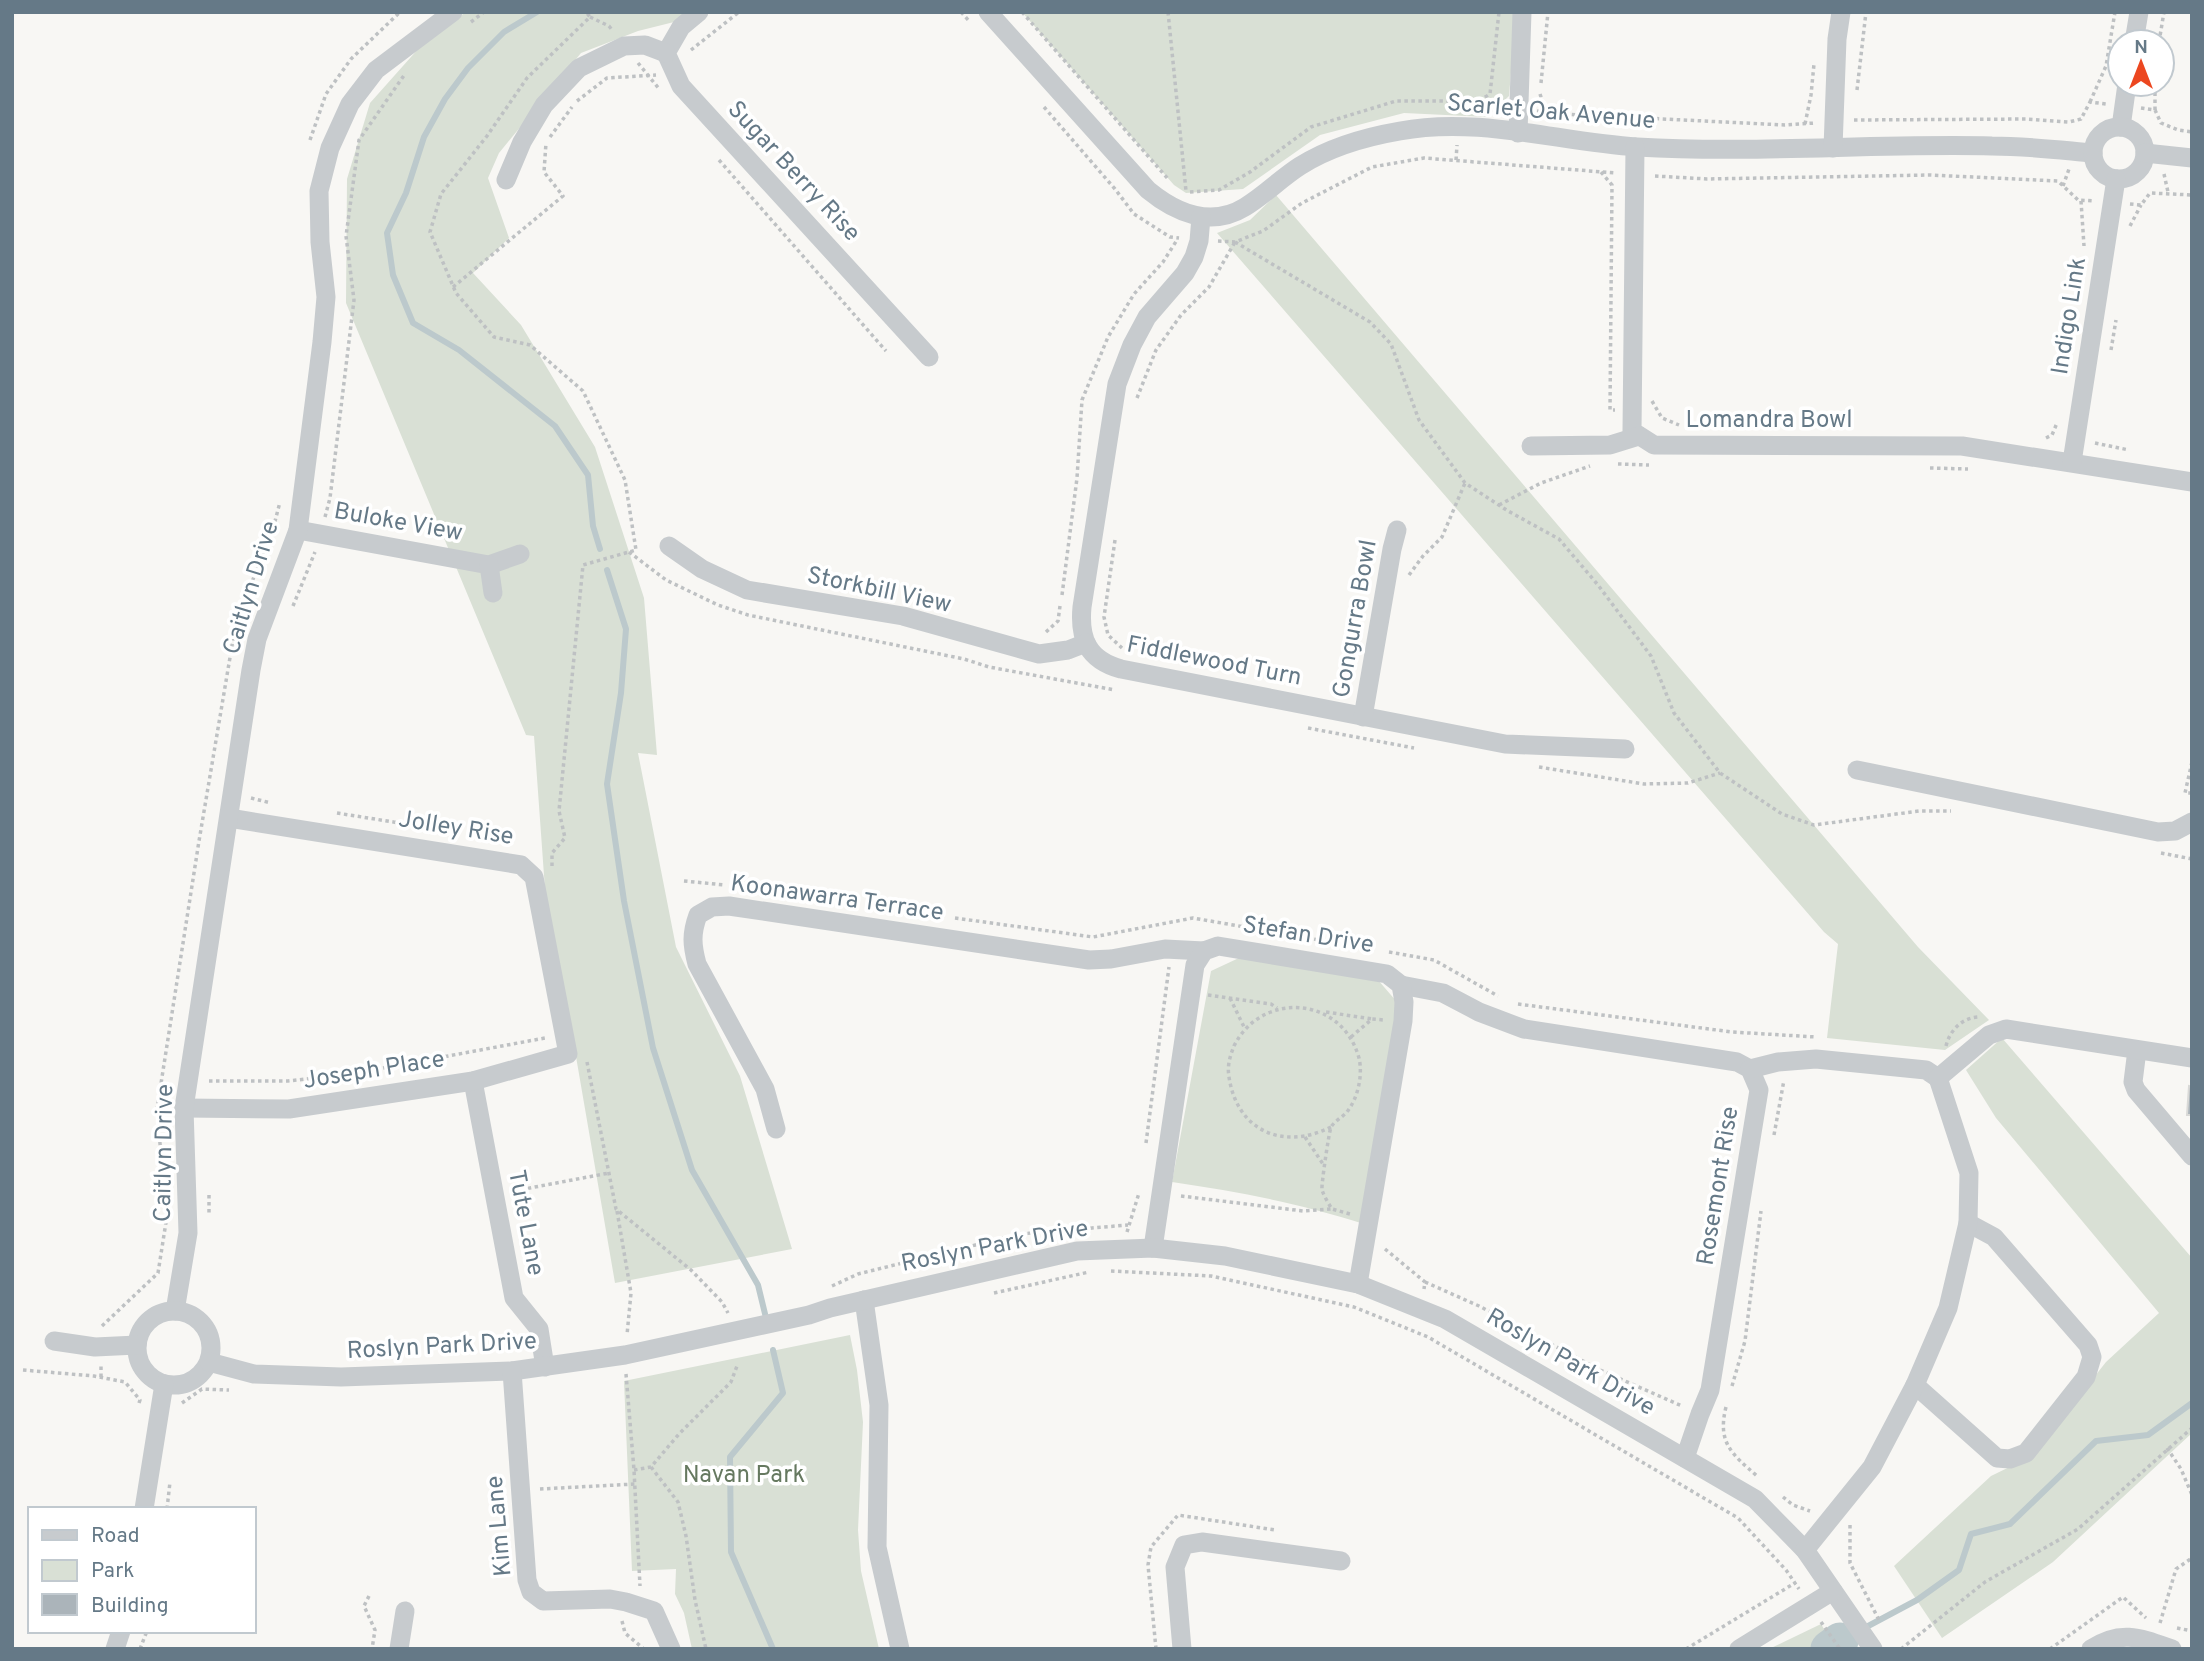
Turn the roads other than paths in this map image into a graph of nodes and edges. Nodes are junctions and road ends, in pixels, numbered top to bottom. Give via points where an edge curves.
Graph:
1 (699, 12) edge
2 (988, 12) edge
3 (1522, 12) edge
4 (1840, 12) edge
5 (458, 21) edge
6 (669, 59) junction
7 (2125, 98) edge
8 (2121, 127) junction
9 (1518, 133) junction
10 (1635, 147) junction
11 (1833, 148) junction
12 (2093, 153) junction
13 (2145, 153) junction
14 (2192, 158) edge
15 (2116, 179) junction
16 (506, 180) dead end
17 (1201, 217) junction
18 (929, 357) dead end
19 (1639, 436) junction
20 (1531, 446) dead end
21 (2072, 462) junction
22 (2192, 482) edge
23 (298, 530) junction
24 (1397, 530) dead end
25 (669, 546) dead end
26 (520, 554) dead end
27 (489, 565) junction
28 (493, 593) dead end
29 (1086, 643) junction
30 (1363, 717) junction
31 (1625, 749) dead end
32 (1857, 770) dead end
33 (238, 819) junction
34 (2192, 822) edge
35 (1204, 951) junction
36 (1401, 985) junction
37 (572, 1048) joint
38 (2137, 1050) junction
39 (2192, 1058) edge
40 (1750, 1069) junction
41 (1938, 1078) junction
42 (473, 1080) junction
43 (184, 1108) junction
44 (776, 1129) dead end
45 (2192, 1156) edge
46 (1968, 1223) junction
47 (1153, 1248) junction
48 (1358, 1284) junction
49 (864, 1300) junction
50 (175, 1311) junction
51 (54, 1340) dead end
52 (137, 1345) junction
53 (209, 1362) junction
54 (545, 1367) junction
55 (512, 1371) junction
56 (164, 1384) junction
57 (1915, 1385) junction
58 (1685, 1458) junction
59 (144, 1507) edge
60 (1805, 1550) junction
61 (1341, 1560) dead end
62 (1833, 1591) junction
63 (405, 1611) dead end
64 (1871, 1646) edge
65 (399, 1649) edge
66 (671, 1649) edge
67 (900, 1649) edge
68 (1182, 1649) edge
69 (1739, 1649) edge
70 (2091, 1649) edge
71 (2172, 1649) edge

1 - 6 street via 681,27
2 - 17 street via 1148,190 1174,209
3 - 9 street
4 - 11 street
5 - 23 street, Caitlyn Drive via 376,70 350,104 330,148 319,191 326,297
6 - 16 street via 645,45 624,46 579,68 544,106
6 - 18 street, Sugar Berry Rise via 681,86
7 - 8 street
8 - 12 street via 2098,137
8 - 13 street via 2138,135
9 - 10 street, Scarlet Oak Avenue
9 - 17 street, Scarlet Oak Avenue via 1431,127 1373,136 1299,166 1244,208
10 - 11 street, Scarlet Oak Avenue
10 - 19 street via 1632,431
11 - 12 street, Scarlet Oak Avenue via 1990,145
12 - 15 street via 2102,173
13 - 14 street
13 - 15 street via 2133,175
15 - 21 street, Indigo Link
17 - 29 street via 1194,257 1147,317 1117,384 1083,595 1081,622
19 - 20 street via 1610,445
19 - 21 street, Lomandra Bowl via 1654,445 1962,446
21 - 22 street, Lomandra Bowl
23 - 27 street, Buloke View
23 - 33 street, Caitlyn Drive via 257,639
24 - 30 street, Gongurra Bowl
25 - 29 street, Storkbill View via 702,569 747,590 903,616 1039,654
26 - 27 street, Buloke View
27 - 28 street, Buloke View
29 - 30 street, Fiddlewood Turn via 1107,665
30 - 31 street, Fiddlewood Turn via 1504,744
32 - 34 street via 2158,832 2175,831
33 - 37 street, Jolley Rise via 521,865 534,877
33 - 43 street, Caitlyn Drive
35 - 36 street, Stefan Drive via 1218,946 1387,974
35 - 44 street, Koonawarra Terrace via 1172,949 1089,960 712,907 698,915 691,944 697,964 765,1089
35 - 47 street via 1195,965
36 - 40 street via 1443,993 1524,1029 1737,1062
36 - 48 street via 1403,1021
37 - 42 street, Joseph Place
38 - 39 street
38 - 41 street via 2006,1029 1989,1035
38 - 45 street via 2136,1090
40 - 41 street via 1816,1059 1926,1070
40 - 58 street, Rosemont Rise via 1759,1090 1710,1390
41 - 46 street via 1969,1173
42 - 43 street, Joseph Place via 289,1109
42 - 54 street, Tute Lane via 514,1298 539,1329
43 - 50 street, Caitlyn Drive via 188,1233
46 - 57 street via 1948,1308
46 - 57 street via 1994,1237 2088,1345 2092,1357 2086,1377 2026,1452 2010,1459 1997,1458
47 - 48 street, Roslyn Park Drive via 1225,1256
47 - 49 street, Roslyn Park Drive via 1077,1251
48 - 58 street, Roslyn Park Drive via 1444,1319
49 - 54 street, Roslyn Park Drive via 625,1360
49 - 67 street via 879,1405 877,1546
50 - 52 street via 148,1322
50 - 53 street via 199,1320 207,1330
51 - 52 street via 95,1347
52 - 56 street via 144,1369
53 - 55 street, Roslyn Park Drive via 254,1374 341,1377
53 - 56 street via 192,1381
54 - 55 street, Roslyn Park Drive
55 - 66 street, Kim Lane via 531,1592 542,1601 610,1599 654,1611
56 - 59 street
57 - 60 street via 1872,1467
58 - 60 street, Roslyn Park Drive via 1755,1499
60 - 62 street, Roslyn Park Drive
61 - 68 street via 1202,1542 1184,1545 1175,1567
62 - 64 street, Roslyn Park Drive
62 - 69 street via 1814,1612
63 - 65 street
70 - 71 street via 2117,1637 2136,1637

